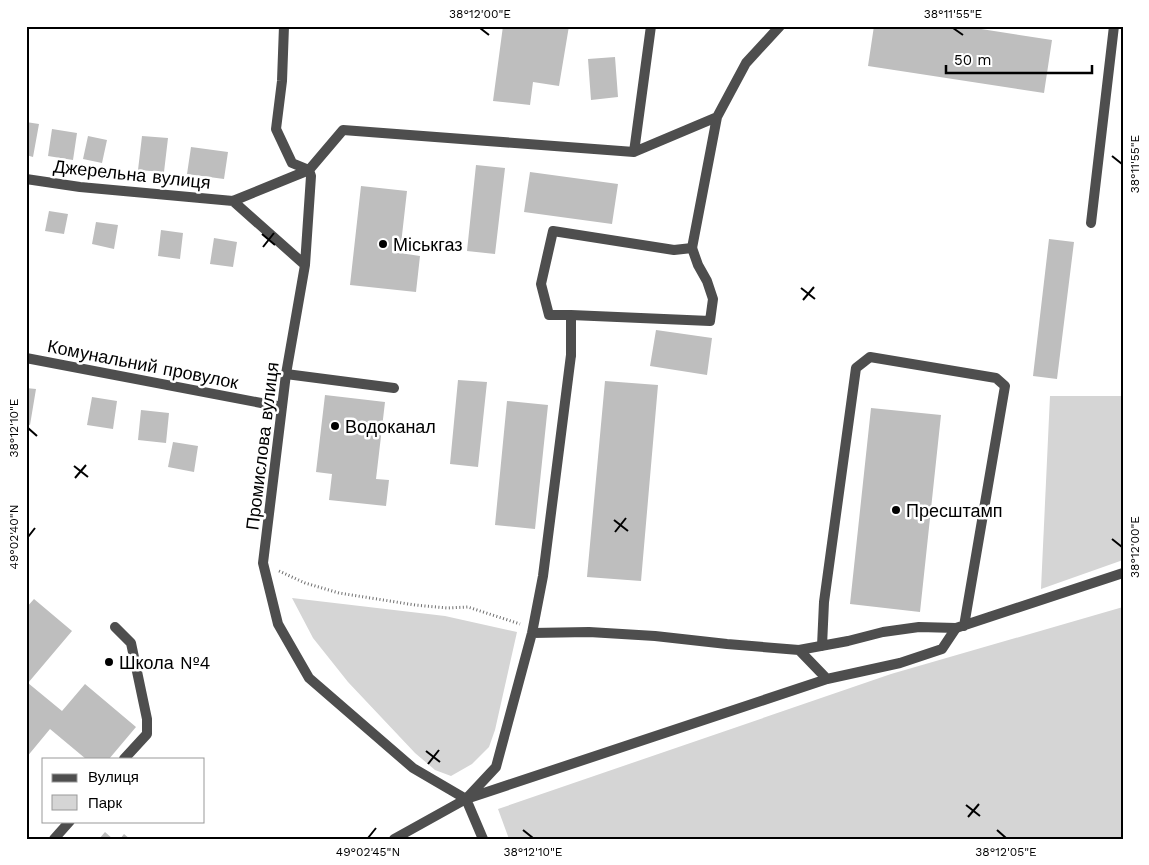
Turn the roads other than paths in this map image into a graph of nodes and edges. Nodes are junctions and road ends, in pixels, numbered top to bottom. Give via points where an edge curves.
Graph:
1 (284, 26) edge
2 (651, 26) edge
3 (780, 26) edge
4 (1114, 26) edge
5 (717, 117) junction
6 (634, 152) junction
7 (309, 170) junction
8 (26, 179) edge
9 (234, 202) junction
10 (1091, 223) dead end
11 (692, 248) junction
12 (305, 265) junction
13 (571, 315) junction
14 (26, 358) edge
15 (286, 374) junction
16 (394, 388) dead end
17 (282, 407) junction
18 (1123, 573) edge
19 (115, 627) dead end
20 (960, 627) junction
21 (532, 633) junction
22 (822, 646) junction
23 (799, 650) junction
24 (827, 678) junction
25 (125, 758) edge
26 (466, 799) junction
27 (69, 822) edge
28 (54, 839) edge
29 (394, 839) edge
30 (483, 839) edge

1 - 7 street via 276,129 292,164
2 - 6 street
3 - 5 street via 746,63
4 - 10 street
5 - 6 street
5 - 11 street
6 - 7 street via 343,130
7 - 9 street
7 - 12 street, Промислова вулиця
8 - 9 street, Джерельна вулиця
9 - 12 street
11 - 13 street via 713,299 710,321
11 - 13 street via 674,250 553,231 541,284 550,315
12 - 15 street, Промислова вулиця
13 - 21 street via 571,354 543,576
14 - 17 street, Комунальний провулок
15 - 16 street
15 - 17 street, Промислова вулиця
17 - 26 street, Промислова вулиця via 263,563 278,624 309,678 413,768
18 - 20 street
19 - 25 street via 131,643 147,719 147,734
20 - 22 street via 919,627
20 - 22 street via 1005,386 996,378 870,358 856,368 824,602
20 - 24 street via 942,649 900,663
21 - 23 street via 655,636
21 - 26 street via 496,767
22 - 23 street
23 - 24 street
24 - 26 street
26 - 29 street
26 - 30 street
27 - 28 street

